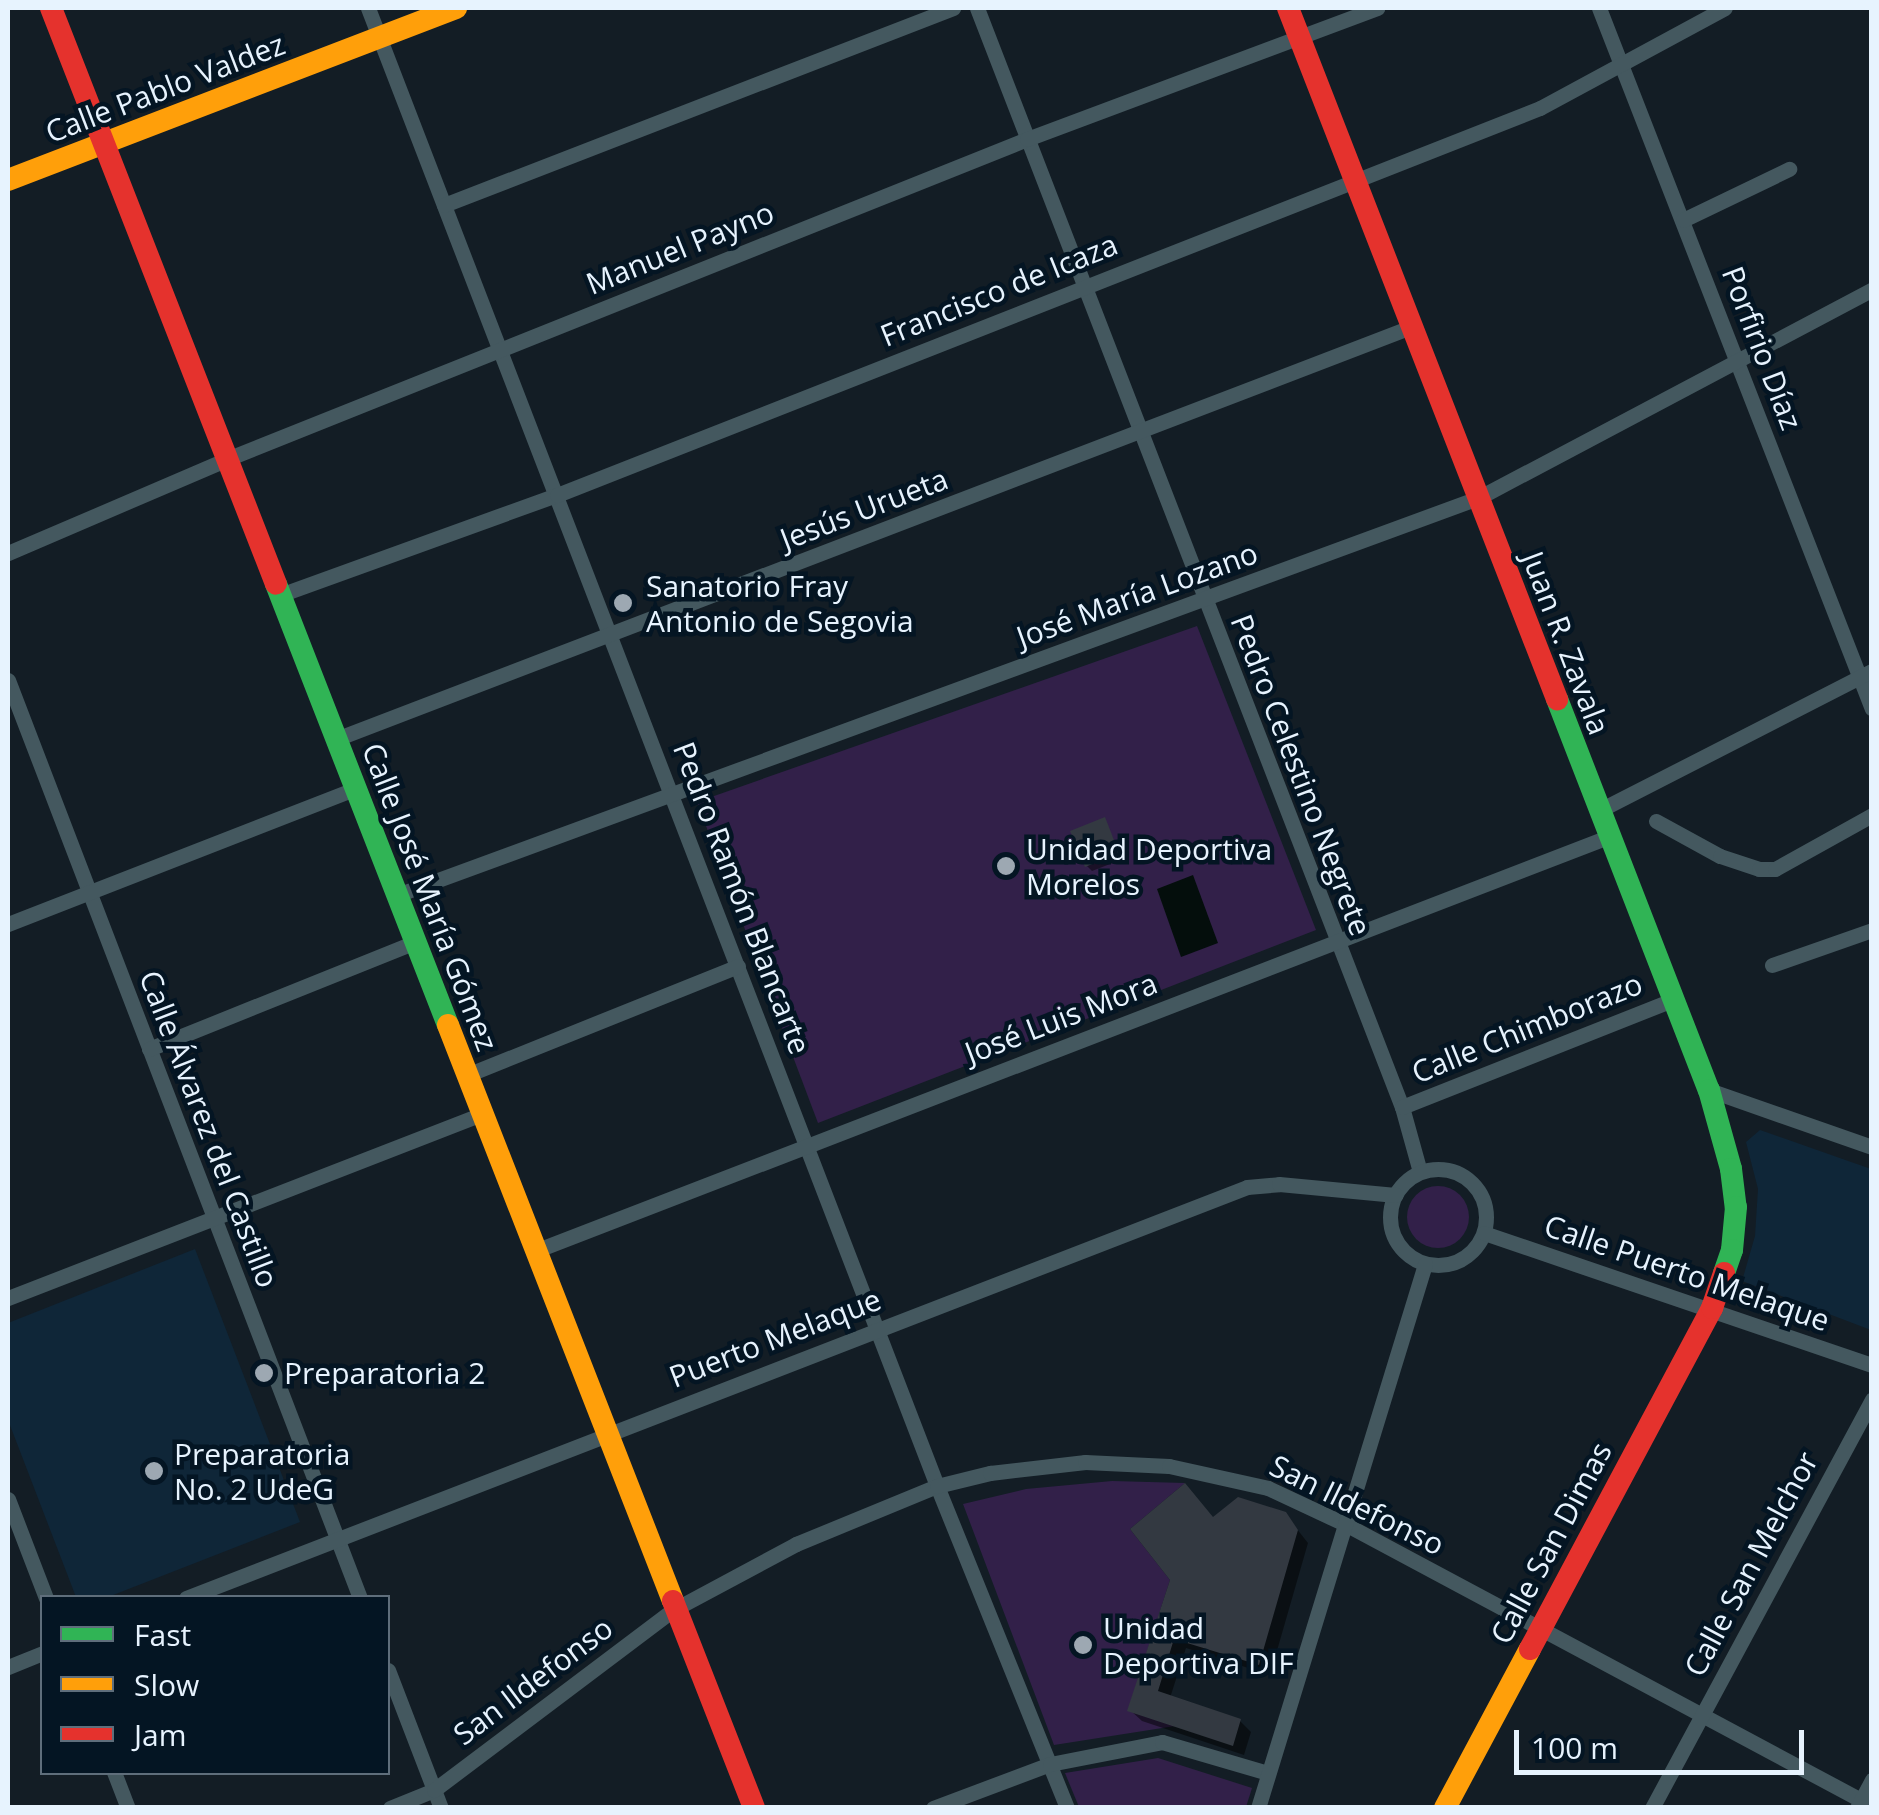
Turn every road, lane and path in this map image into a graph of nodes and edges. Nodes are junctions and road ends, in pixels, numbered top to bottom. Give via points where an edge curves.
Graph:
1 (51, 8) edge
2 (368, 8) edge
3 (456, 8) edge
4 (953, 8) edge
5 (977, 8) edge
6 (1288, 8) edge
7 (1378, 8) edge
8 (1599, 8) edge
9 (1725, 8) edge
10 (379, 37) junction
11 (1300, 38) junction
12 (1622, 66) junction
13 (1027, 139) junction
14 (104, 143) junction
15 (1789, 170) dead end
16 (1356, 179) junction
17 (8, 180) edge
18 (444, 205) junction
19 (1683, 220) junction
20 (1082, 286) junction
21 (1872, 289) edge
22 (1411, 326) junction
23 (500, 350) junction
24 (1738, 358) junction
25 (1139, 433) junction
26 (227, 459) junction
27 (557, 496) junction
28 (1478, 498) junction
29 (8, 553) edge
30 (280, 595) junction
31 (1203, 601) junction
32 (612, 636) junction
33 (1866, 675) edge
34 (8, 680) edge
35 (1872, 709) edge
36 (336, 739) junction
37 (355, 789) junction
38 (671, 793) junction
39 (1598, 812) junction
40 (1872, 815) edge
41 (1656, 821) dead end
42 (1608, 837) junction
43 (89, 893) junction
44 (397, 895) junction
45 (8, 924) edge
46 (1872, 930) edge
47 (414, 942) junction
48 (1336, 942) junction
49 (1772, 965) dead end
50 (738, 966) junction
51 (1672, 1000) junction
52 (149, 1049) junction
53 (466, 1075) junction
54 (1709, 1090) junction
55 (1402, 1108) junction
56 (482, 1114) junction
57 (808, 1146) junction
58 (1872, 1147) edge
59 (1420, 1172) junction
60 (1395, 1195) junction
61 (214, 1218) junction
62 (1484, 1233) junction
63 (535, 1251) junction
64 (1426, 1264) junction
65 (8, 1298) edge
66 (1712, 1308) junction
67 (878, 1328) junction
68 (1872, 1366) edge
69 (1872, 1400) edge
70 (606, 1434) junction
71 (937, 1486) junction
72 (8, 1498) edge
73 (1344, 1524) junction
74 (337, 1538) junction
75 (45, 1595) edge
76 (194, 1595) edge
77 (359, 1595) edge
78 (673, 1610) junction
79 (1538, 1629) junction
80 (40, 1655) edge
81 (8, 1667) edge
82 (390, 1675) edge
83 (1701, 1715) junction
84 (1050, 1764) junction
85 (1268, 1773) junction
86 (115, 1775) edge
87 (1872, 1780) edge
88 (434, 1790) junction
89 (1863, 1805) edge
90 (128, 1808) edge
91 (390, 1808) edge
92 (441, 1808) edge
93 (754, 1808) edge
94 (933, 1808) edge
95 (1067, 1808) edge
96 (1258, 1808) edge
97 (1445, 1808) edge
98 (1652, 1808) edge

1 - 14 street, Calle José María Gómez
2 - 10 street, Pedro Ramón Blancarte
3 - 10 street, Calle Pablo Valdez
4 - 18 street
5 - 13 street, Pedro Celestino Negrete
6 - 11 street, Juan R. Zavala
7 - 11 street, Manuel Payno
8 - 12 street, Porfirio Díaz
9 - 12 street, Francisco de Icaza
10 - 14 street, Calle Pablo Valdez
10 - 18 street, Pedro Ramón Blancarte
11 - 13 street, Manuel Payno
11 - 16 street, Juan R. Zavala
12 - 16 street, Francisco de Icaza via 1540,108
12 - 19 street, Porfirio Díaz
13 - 20 street, Pedro Celestino Negrete
13 - 23 street, Manuel Payno
14 - 17 street, Calle Pablo Valdez
14 - 26 street, Calle José María Gómez
15 - 19 street
16 - 20 street, Francisco de Icaza
16 - 22 street, Juan R. Zavala
18 - 23 street, Pedro Ramón Blancarte
19 - 24 street, Porfirio Díaz
20 - 25 street, Pedro Celestino Negrete
20 - 27 street, Francisco de Icaza
21 - 24 street, José María Lozano
22 - 25 street, Jesús Urueta
22 - 28 street, Juan R. Zavala
23 - 26 street, Manuel Payno
23 - 27 street, Pedro Ramón Blancarte
24 - 28 street, José María Lozano
24 - 33 street, Porfirio Díaz
25 - 31 street, Pedro Celestino Negrete
25 - 32 street, Jesús Urueta
26 - 29 street, Manuel Payno
26 - 30 street, Calle José María Gómez
27 - 30 street, Francisco de Icaza
27 - 32 street, Pedro Ramón Blancarte
28 - 31 street, José María Lozano
28 - 39 street, Juan R. Zavala
30 - 36 street, Calle José María Gómez
31 - 38 street, José María Lozano
31 - 48 street, Pedro Celestino Negrete
32 - 36 street, Jesús Urueta
32 - 38 street, Pedro Ramón Blancarte
33 - 35 street, Porfirio Díaz
33 - 39 street
34 - 43 street, Calle Álvarez del Castillo
36 - 37 street, Calle José María Gómez
37 - 43 street
37 - 44 street, Calle José María Gómez
38 - 44 street, José María Lozano
38 - 50 street, Pedro Ramón Blancarte
39 - 42 street, Juan R. Zavala
40 - 41 street via 1775,870 1720,856
42 - 48 street, José Luis Mora
42 - 51 street, Juan R. Zavala
43 - 45 street
43 - 52 street, Calle Álvarez del Castillo
44 - 47 street, Calle José María Gómez
46 - 49 street
47 - 52 street
47 - 53 street, Calle José María Gómez
48 - 55 street, Pedro Celestino Negrete
48 - 57 street, José Luis Mora
50 - 53 street
50 - 57 street, Pedro Ramón Blancarte
51 - 54 street, Juan R. Zavala
51 - 55 street, Calle Chimborazo
52 - 61 street, Calle Álvarez del Castillo
53 - 56 street, Calle José María Gómez
54 - 58 street
54 - 66 street, Juan R. Zavala via 1731,1169 1737,1228
55 - 59 street, Pedro Celestino Negrete
56 - 61 street
56 - 63 street, Calle José María Gómez
57 - 63 street, José Luis Mora
57 - 67 street, Pedro Ramón Blancarte
59 - 60 street
59 - 62 street via 1456,1171 1472,1182 1483,1197
60 - 64 street via 1390,1212 1398,1244
60 - 67 street, Puerto Melaque via 1279,1184 1247,1188
61 - 65 street
61 - 74 street, Calle Álvarez del Castillo
62 - 64 street via 1461,1260
62 - 66 street, Calle Puerto Melaque
63 - 70 street, Calle José María Gómez
64 - 73 street
66 - 68 street, Calle Puerto Melaque
66 - 79 street, Calle San Dimas
67 - 70 street, Puerto Melaque
67 - 71 street, Pedro Ramón Blancarte
69 - 83 street, Calle San Melchor
70 - 74 street, Puerto Melaque
70 - 78 street, Calle José María Gómez
71 - 73 street, San Ildefonso via 1063,1463 1169,1466 1268,1488
71 - 78 street, San Ildefonso via 796,1544
71 - 84 street, Pedro Ramón Blancarte
72 - 75 street
73 - 79 street, San Ildefonso
73 - 85 street
74 - 76 street, Puerto Melaque
74 - 77 street, Calle Álvarez del Castillo
78 - 88 street, San Ildefonso
78 - 93 street, Calle José María Gómez
79 - 83 street, San Ildefonso
79 - 97 street, Calle San Dimas
80 - 81 street
82 - 88 street
83 - 89 street, San Ildefonso
83 - 98 street, Calle San Melchor
84 - 85 street via 1162,1742
84 - 94 street
84 - 95 street, Pedro Ramón Blancarte
85 - 96 street
86 - 90 street
87 - 89 street
88 - 91 street, San Ildefonso
88 - 92 street

